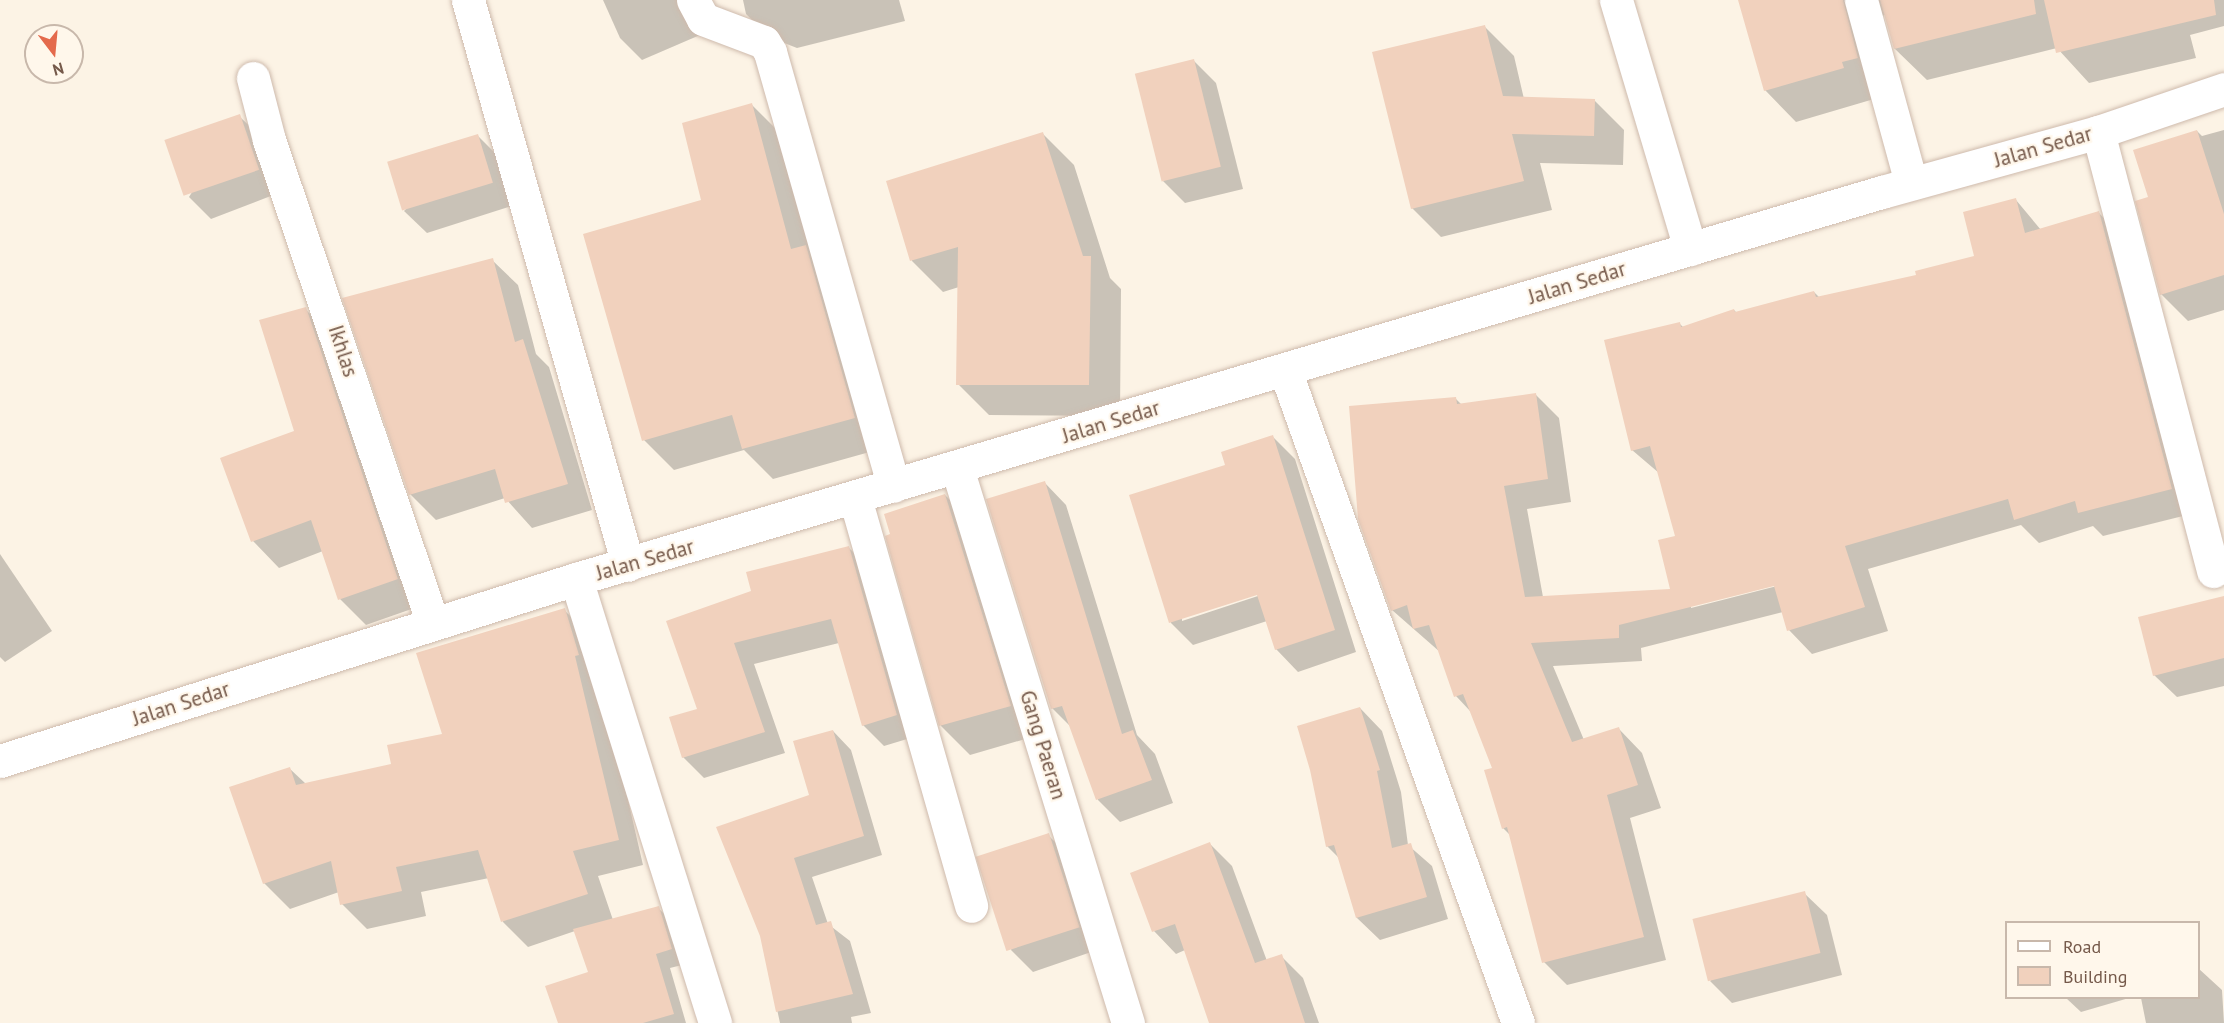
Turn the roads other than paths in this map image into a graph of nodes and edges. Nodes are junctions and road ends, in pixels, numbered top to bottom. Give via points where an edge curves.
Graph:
1 (468, 0) edge
2 (693, 0) edge
3 (1616, 0) edge
4 (1861, 0) edge
5 (253, 78) dead end
6 (2224, 89) edge
7 (2098, 132) junction
8 (1911, 183) junction
9 (1690, 249) junction
10 (1285, 370) junction
11 (957, 468) junction
12 (894, 486) junction
13 (855, 498) junction
14 (628, 566) junction
15 (2213, 571) dead end
16 (576, 579) junction
17 (433, 624) junction
18 (0, 761) edge
19 (971, 906) dead end
20 (715, 1023) edge
21 (1128, 1023) edge
22 (1518, 1023) edge

1 - 14 street
2 - 12 street via 703,19 764,42 770,52
3 - 9 street
4 - 8 street
5 - 17 street, Ikhlas via 269,140
6 - 7 street, Jalan Sedar
7 - 8 street, Jalan Sedar
7 - 15 street
8 - 9 street, Jalan Sedar
9 - 10 street, Jalan Sedar
10 - 11 street, Jalan Sedar
10 - 22 street
11 - 12 street, Jalan Sedar
11 - 21 street, Gang Paeran
12 - 13 street, Jalan Sedar
13 - 14 street, Jalan Sedar
13 - 19 street
14 - 16 street, Jalan Sedar
16 - 17 street, Jalan Sedar
16 - 20 street
17 - 18 street, Jalan Sedar

